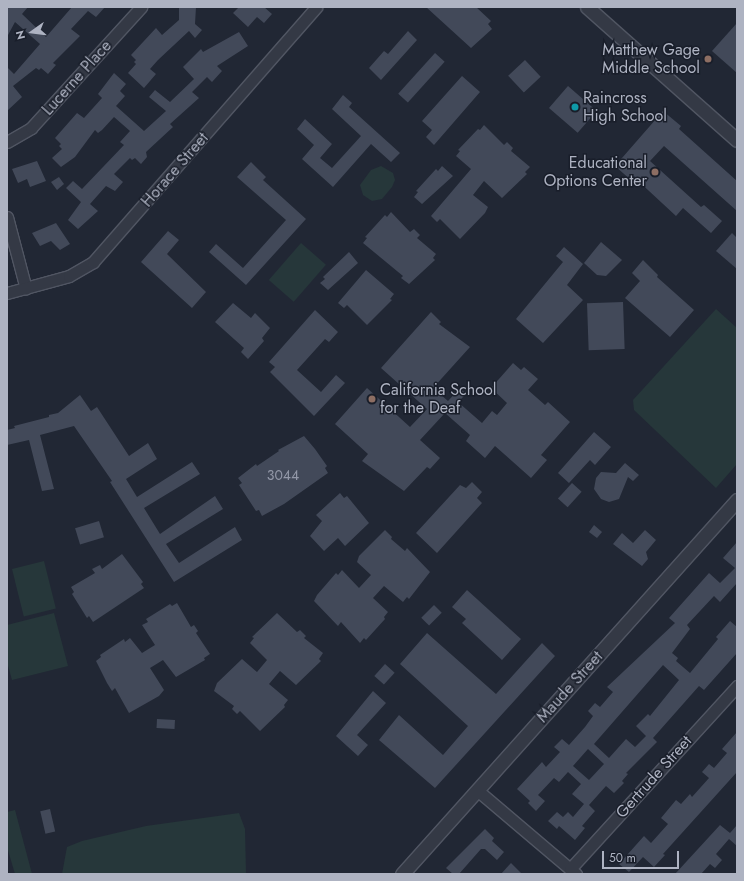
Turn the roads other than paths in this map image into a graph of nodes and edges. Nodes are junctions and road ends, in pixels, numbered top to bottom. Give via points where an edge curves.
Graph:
1 (141, 7) edge
2 (316, 7) edge
3 (587, 7) edge
4 (737, 140) edge
5 (7, 142) edge
6 (7, 217) edge
7 (26, 289) junction
8 (7, 293) edge
9 (737, 500) edge
10 (737, 686) edge
11 (477, 790) junction
12 (573, 872) edge
13 (402, 874) edge

1 - 5 street, Lucerne Place via 31,128
2 - 7 street, Horace Street via 93,262 69,276
3 - 4 street
6 - 7 street
7 - 8 street, Horace Street
9 - 11 street, Maude Street
10 - 12 street, Gertrude Street
11 - 12 street
11 - 13 street, Maude Street

